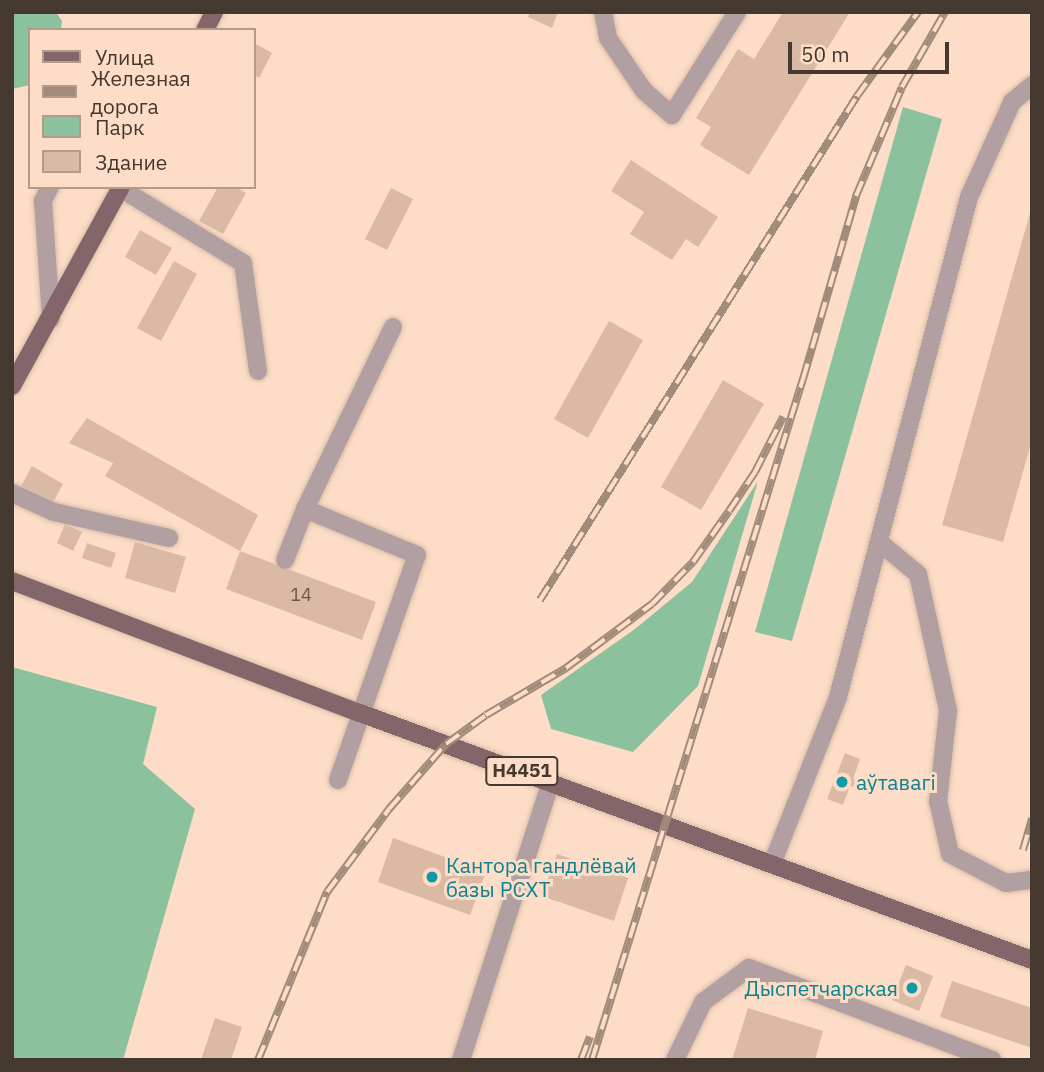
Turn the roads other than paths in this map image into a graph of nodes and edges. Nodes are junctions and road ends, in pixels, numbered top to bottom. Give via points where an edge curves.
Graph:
1 (214, 12) edge
2 (603, 12) edge
3 (737, 12) edge
4 (206, 28) edge
5 (1032, 85) edge
6 (49, 189) edge
7 (119, 189) edge
8 (122, 189) edge
9 (51, 319) junction
10 (393, 327) dead end
11 (258, 371) dead end
12 (12, 386) edge
13 (12, 493) edge
14 (305, 509) junction
15 (169, 538) dead end
16 (879, 542) junction
17 (285, 560) dead end
18 (12, 581) edge
19 (360, 713) junction
20 (338, 780) dead end
21 (551, 782) junction
22 (772, 864) junction
23 (1032, 880) edge
24 (1032, 960) edge
25 (461, 1060) edge
26 (675, 1060) edge
27 (992, 1060) edge

1 - 4 main road
2 - 3 lane via 608,38 644,91 672,115
5 - 16 lane via 1012,102 969,197
6 - 9 lane via 43,201
7 - 9 main road
8 - 11 lane via 243,263
9 - 12 main road
10 - 14 lane
13 - 15 lane via 54,512
14 - 17 lane
14 - 19 lane via 417,555
16 - 22 lane via 838,697
16 - 23 lane via 918,574 948,711 938,801 950,853 1006,883
18 - 19 main road, Н4451
19 - 20 lane
19 - 21 main road, Н4451
21 - 22 main road, Н4451
21 - 25 lane
22 - 24 main road, Н4451
26 - 27 lane via 703,1002 750,968

